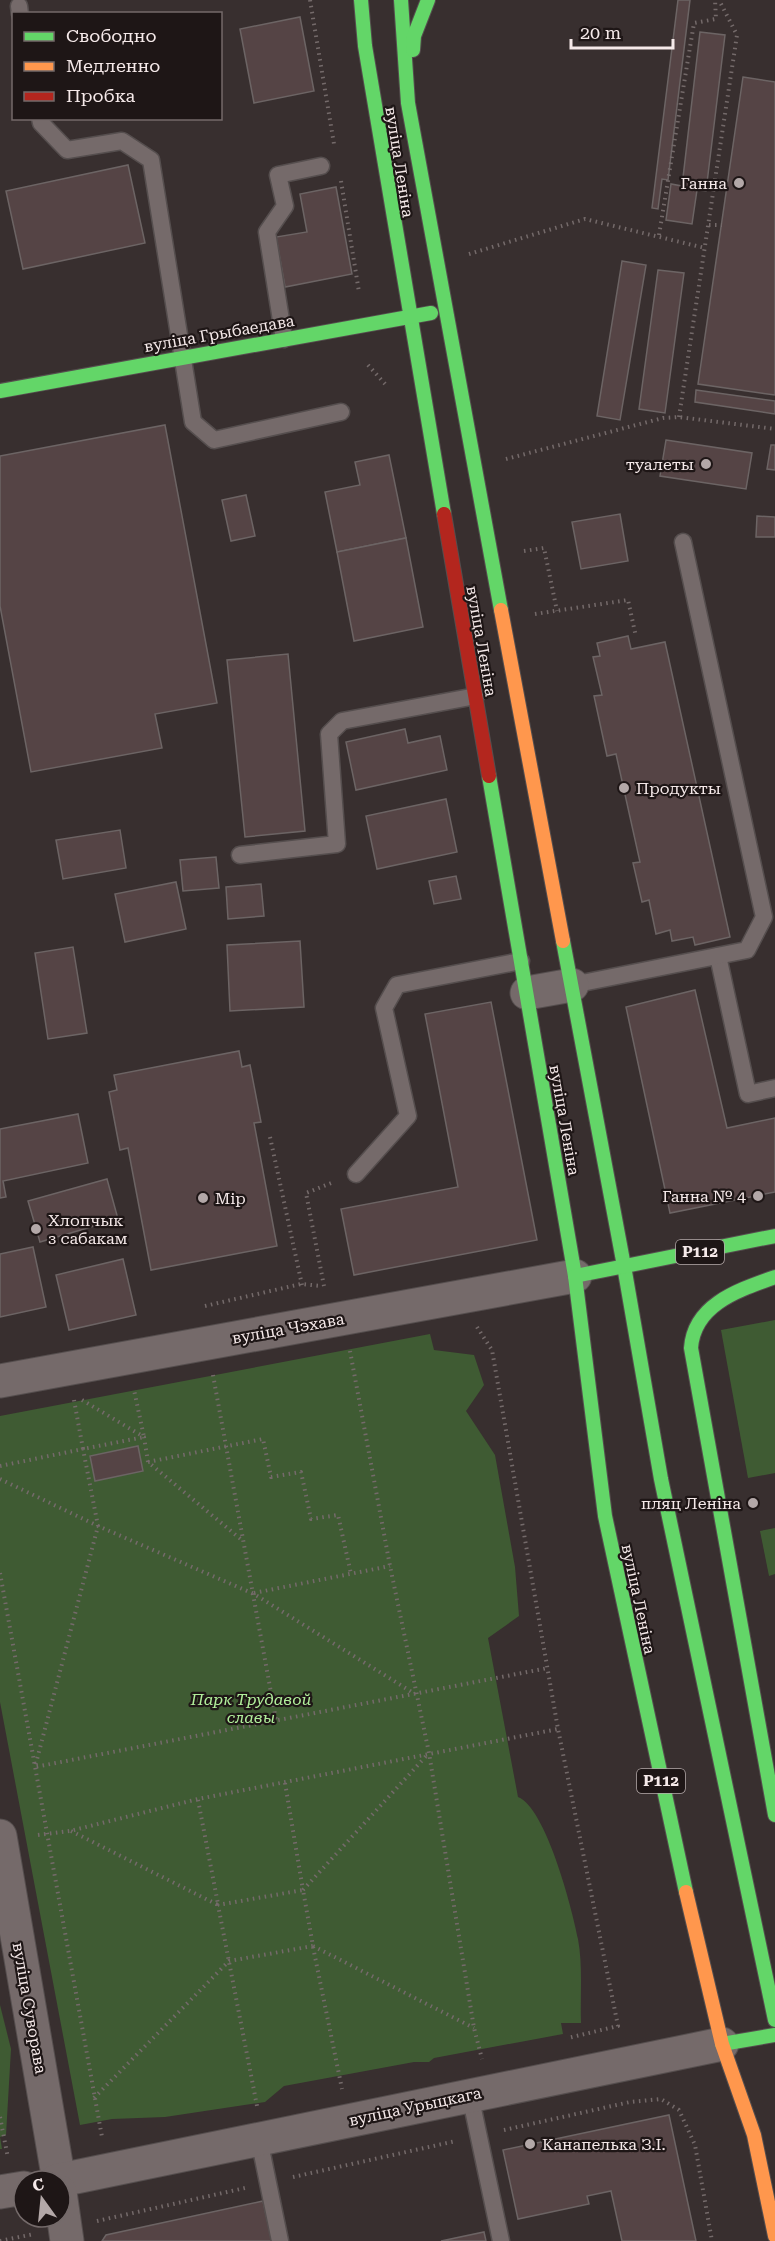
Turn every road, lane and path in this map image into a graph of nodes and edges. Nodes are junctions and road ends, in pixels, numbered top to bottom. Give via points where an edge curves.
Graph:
1 (361, 0) edge
2 (401, 0) edge
3 (428, 0) edge
4 (717, 0) edge
5 (408, 103) junction
6 (40, 120) edge
7 (321, 166) dead end
8 (709, 225) junction
9 (722, 225) dead end
10 (659, 235) junction
11 (705, 248) junction
12 (461, 257) dead end
13 (444, 310) junction
14 (410, 316) junction
15 (284, 339) junction
16 (182, 357) junction
17 (368, 365) dead end
18 (0, 391) edge
19 (388, 395) dead end
20 (341, 412) dead end
21 (679, 417) junction
22 (775, 429) edge
23 (502, 460) dead end
24 (683, 542) dead end
25 (522, 551) dead end
26 (557, 611) junction
27 (526, 615) dead end
28 (636, 638) dead end
29 (476, 696) junction
30 (240, 855) dead end
31 (718, 956) junction
32 (521, 961) junction
33 (572, 985) junction
34 (527, 993) junction
35 (775, 1088) edge
36 (270, 1137) dead end
37 (356, 1174) joint
38 (775, 1236) edge
39 (624, 1266) junction
40 (575, 1276) junction
41 (775, 1277) edge
42 (324, 1286) dead end
43 (471, 1318) dead end
44 (310, 1324) junction
45 (349, 1343) dead end
46 (212, 1369) dead end
47 (0, 1381) edge
48 (133, 1383) dead end
49 (144, 1437) junction
50 (226, 1447) junction
51 (83, 1449) junction
52 (148, 1462) junction
53 (0, 1466) edge
54 (0, 1479) edge
55 (98, 1526) junction
56 (243, 1542) junction
57 (390, 1566) junction
58 (0, 1573) edge
59 (351, 1575) junction
60 (254, 1594) junction
61 (548, 1668) junction
62 (416, 1695) junction
63 (276, 1720) junction
64 (558, 1729) junction
65 (429, 1753) junction
66 (35, 1767) junction
67 (285, 1783) junction
68 (198, 1799) junction
69 (775, 1815) edge
70 (70, 1831) junction
71 (47, 1834) junction
72 (38, 1835) dead end
73 (0, 1836) edge
74 (303, 1890) junction
75 (218, 1905) junction
76 (313, 1946) junction
77 (229, 1961) junction
78 (775, 2020) edge
79 (474, 2028) junction
80 (775, 2035) edge
81 (561, 2040) dead end
82 (722, 2044) junction
83 (493, 2057) dead end
84 (342, 2089) dead end
85 (470, 2095) junction
86 (94, 2098) junction
87 (257, 2107) dead end
88 (0, 2116) edge
89 (493, 2133) dead end
90 (102, 2139) dead end
91 (259, 2139) junction
92 (459, 2140) dead end
93 (2, 2143) edge
94 (9, 2159) dead end
95 (56, 2169) edge
96 (72, 2178) edge
97 (266, 2183) junction
98 (66, 2234) edge
99 (775, 2236) edge
100 (280, 2241) edge
101 (501, 2241) edge
102 (712, 2241) edge

1 - 14 main road, вуліца Леніна via 365,46
2 - 5 main road, вуліца Леніна
3 - 5 main road via 414,36
4 - 8 path via 737,35
4 - 10 path via 716,20 694,23
5 - 13 main road, вуліца Леніна
6 - 16 lane via 67,150 122,141 151,160
7 - 15 lane via 278,175 285,206 267,232
8 - 9 path
8 - 11 path
10 - 11 path
10 - 12 path via 585,219
11 - 21 path
13 - 14 main road, вуліца Грыбаедава
13 - 33 main road, вуліца Леніна
14 - 15 main road, вуліца Грыбаедава
14 - 29 main road, вуліца Леніна
15 - 16 main road, вуліца Грыбаедава
16 - 18 main road, вуліца Грыбаедава
16 - 20 lane via 193,422 214,441
17 - 19 path via 386,384
21 - 22 path
21 - 23 path
24 - 31 lane via 764,917 747,950
25 - 26 path via 544,548
26 - 27 path
26 - 28 path via 628,600
29 - 30 lane via 342,721 329,734 337,844
29 - 32 main road, вуліца Леніна
31 - 33 lane
31 - 35 lane via 748,1094
32 - 34 main road, вуліца Леніна
32 - 37 lane via 397,985 384,1008 408,1116
33 - 34 street
33 - 39 main road, вуліца Леніна
34 - 40 main road, вуліца Леніна
36 - 44 path
37 - 42 path via 306,1193
38 - 39 main road, Р112
39 - 40 main road, Р112
39 - 78 main road, вуліца Леніна via 661,1479
40 - 44 street, вуліца Чэхава
40 - 82 main road, вуліца Леніна / Р112 via 605,1516 659,1774
41 - 69 main road via 723,1296 696,1327 691,1344
43 - 61 path via 492,1350
44 - 47 street, вуліца Чэхава
45 - 57 path
46 - 50 path
48 - 49 path
49 - 51 path
49 - 51 path via 73,1395
49 - 52 path
50 - 52 path
50 - 56 path
50 - 59 path via 263,1439 271,1478 301,1472 311,1519 338,1515
51 - 53 path
51 - 55 path
52 - 56 path
54 - 55 path
55 - 60 path
55 - 66 path
56 - 60 path
57 - 59 path
57 - 62 path
58 - 66 path
59 - 60 path
60 - 62 path
60 - 63 path
61 - 62 path
61 - 64 path
62 - 63 path
62 - 65 path
63 - 66 path
64 - 65 path
64 - 81 path via 618,2026
65 - 67 path
65 - 74 path
65 - 79 path
66 - 71 path
67 - 68 path
67 - 74 path
68 - 70 path
68 - 75 path
70 - 71 path
70 - 75 path
71 - 72 path
71 - 86 path
73 - 95 street, вуліца Суворава
74 - 75 path
74 - 76 path
75 - 77 path
76 - 77 path
76 - 79 path
76 - 84 path
77 - 86 path
77 - 87 path
79 - 83 path via 481,2060
80 - 82 main road, вуліца Урыцкага
82 - 85 street, вуліца Урыцкага
82 - 99 main road, вуліца Леніна / Р112 via 754,2135
85 - 91 street, вуліца Урыцкага
85 - 101 lane
86 - 90 path
88 - 93 path
89 - 102 path via 630,2102 662,2099 679,2110 695,2145
91 - 96 street, вуліца Урыцкага
91 - 97 lane
92 - 97 path
93 - 94 path
97 - 98 path
97 - 100 lane

